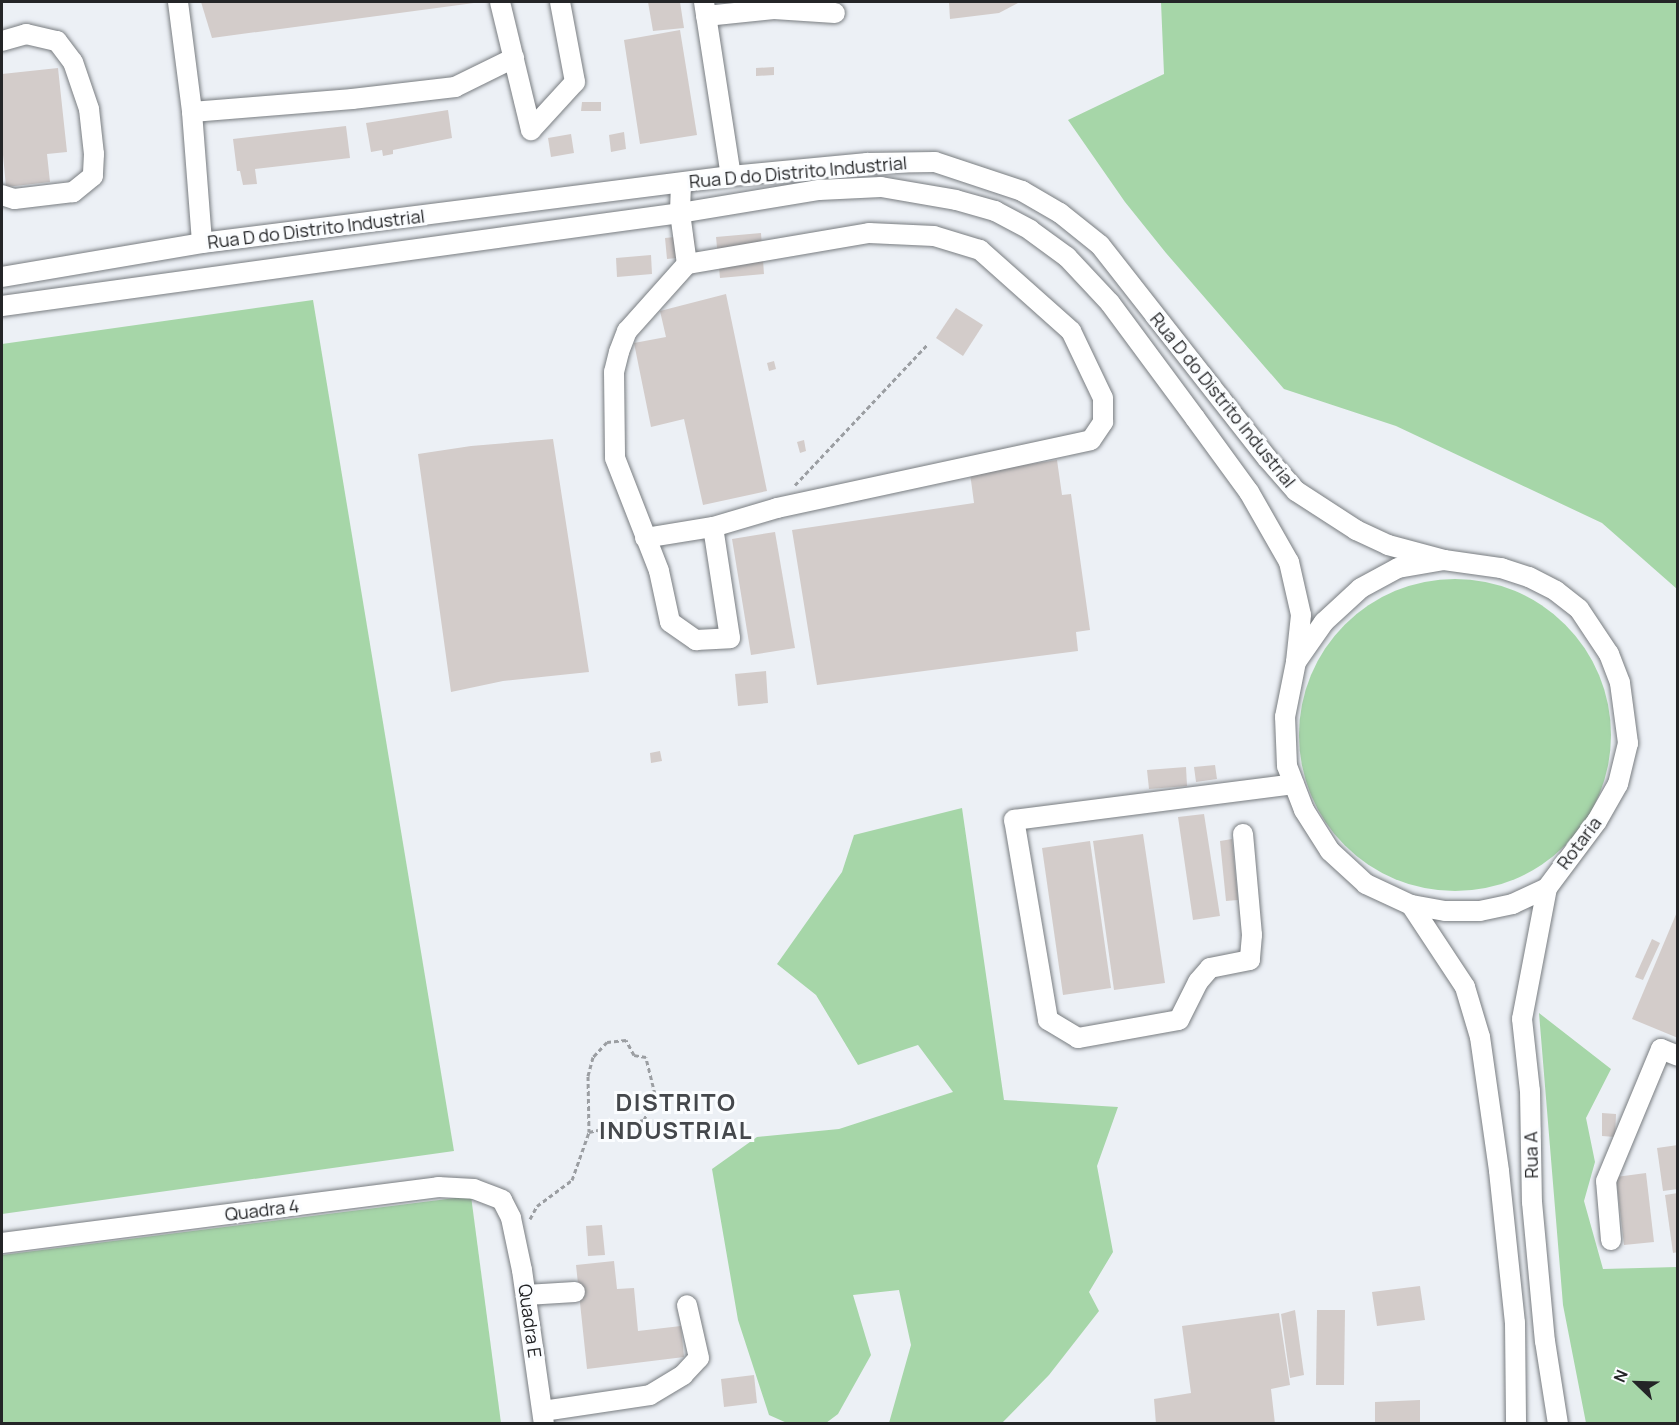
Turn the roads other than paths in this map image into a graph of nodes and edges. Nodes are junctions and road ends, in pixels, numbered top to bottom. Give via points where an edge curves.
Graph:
1 (178, 2) edge
2 (501, 2) edge
3 (560, 2) edge
4 (705, 9) edge
5 (835, 13) dead end
6 (2, 41) edge
7 (514, 58) junction
8 (192, 112) junction
9 (731, 176) junction
10 (681, 183) junction
11 (2, 195) edge
12 (680, 213) junction
13 (202, 243) junction
14 (687, 264) junction
15 (2, 277) edge
16 (2, 306) edge
17 (713, 527) junction
18 (645, 538) junction
19 (1444, 560) junction
20 (1296, 663) junction
21 (1294, 784) junction
22 (1243, 834) dead end
23 (1547, 888) junction
24 (1411, 905) junction
25 (1677, 1056) edge
26 (511, 1218) joint
27 (1611, 1240) dead end
28 (2, 1244) edge
29 (575, 1292) dead end
30 (526, 1295) junction
31 (687, 1305) dead end
32 (543, 1417) edge
33 (1516, 1424) edge
34 (1558, 1424) edge

1 - 8 street
2 - 7 street
3 - 7 street via 575,82 531,130
4 - 5 street
4 - 9 street
6 - 11 street via 26,34 57,41 73,62 89,109 94,154 93,176 73,192 14,198
7 - 8 street via 455,87
8 - 13 street
9 - 10 street, Rua D do Distrito Industrial
9 - 19 street, Rua D do Distrito Industrial via 867,163 935,162 1022,191 1060,213 1100,246 1296,491 1356,530 1388,545
10 - 12 street
10 - 13 street, Rua D do Distrito Industrial
12 - 14 street
12 - 16 street, Rua D do Distrito Industrial
12 - 20 street, Rua D do Distrito Industrial via 819,190 881,188 956,200 995,211 1067,257 1110,303 1249,492 1289,562 1301,615
13 - 15 street, Rua D do Distrito Industrial
14 - 17 street via 869,233 934,236 980,250 1071,331 1103,398 1102,422 1091,440 777,508
14 - 18 street via 627,331 614,372 615,458
17 - 18 street
17 - 18 street via 730,638 696,640 670,622 659,571
19 - 20 street, Rotaria via 1398,568 1361,588 1324,622
19 - 23 street, Rotaria via 1501,568 1556,591 1580,609 1609,654 1620,683 1628,743 1618,784 1597,821
20 - 21 street, Rotaria via 1285,717 1287,766
21 - 22 street via 1014,820 1047,1020 1078,1038 1179,1020 1198,982 1210,968 1250,960 1252,935
21 - 24 street, Rotaria via 1304,810 1330,851 1366,884
23 - 24 street, Rotaria via 1513,904 1480,911 1445,911
23 - 34 street, Rua A via 1522,1019 1530,1091 1532,1202 1545,1341
24 - 33 street, Rua A via 1465,987 1480,1037 1515,1323
25 - 27 street via 1661,1049 1606,1181
26 - 28 street, Quadra 4 via 502,1200 474,1189 438,1187
26 - 30 street, Quadra E
29 - 30 street
30 - 32 street, Quadra E
31 - 32 street via 699,1358 683,1375 650,1395

